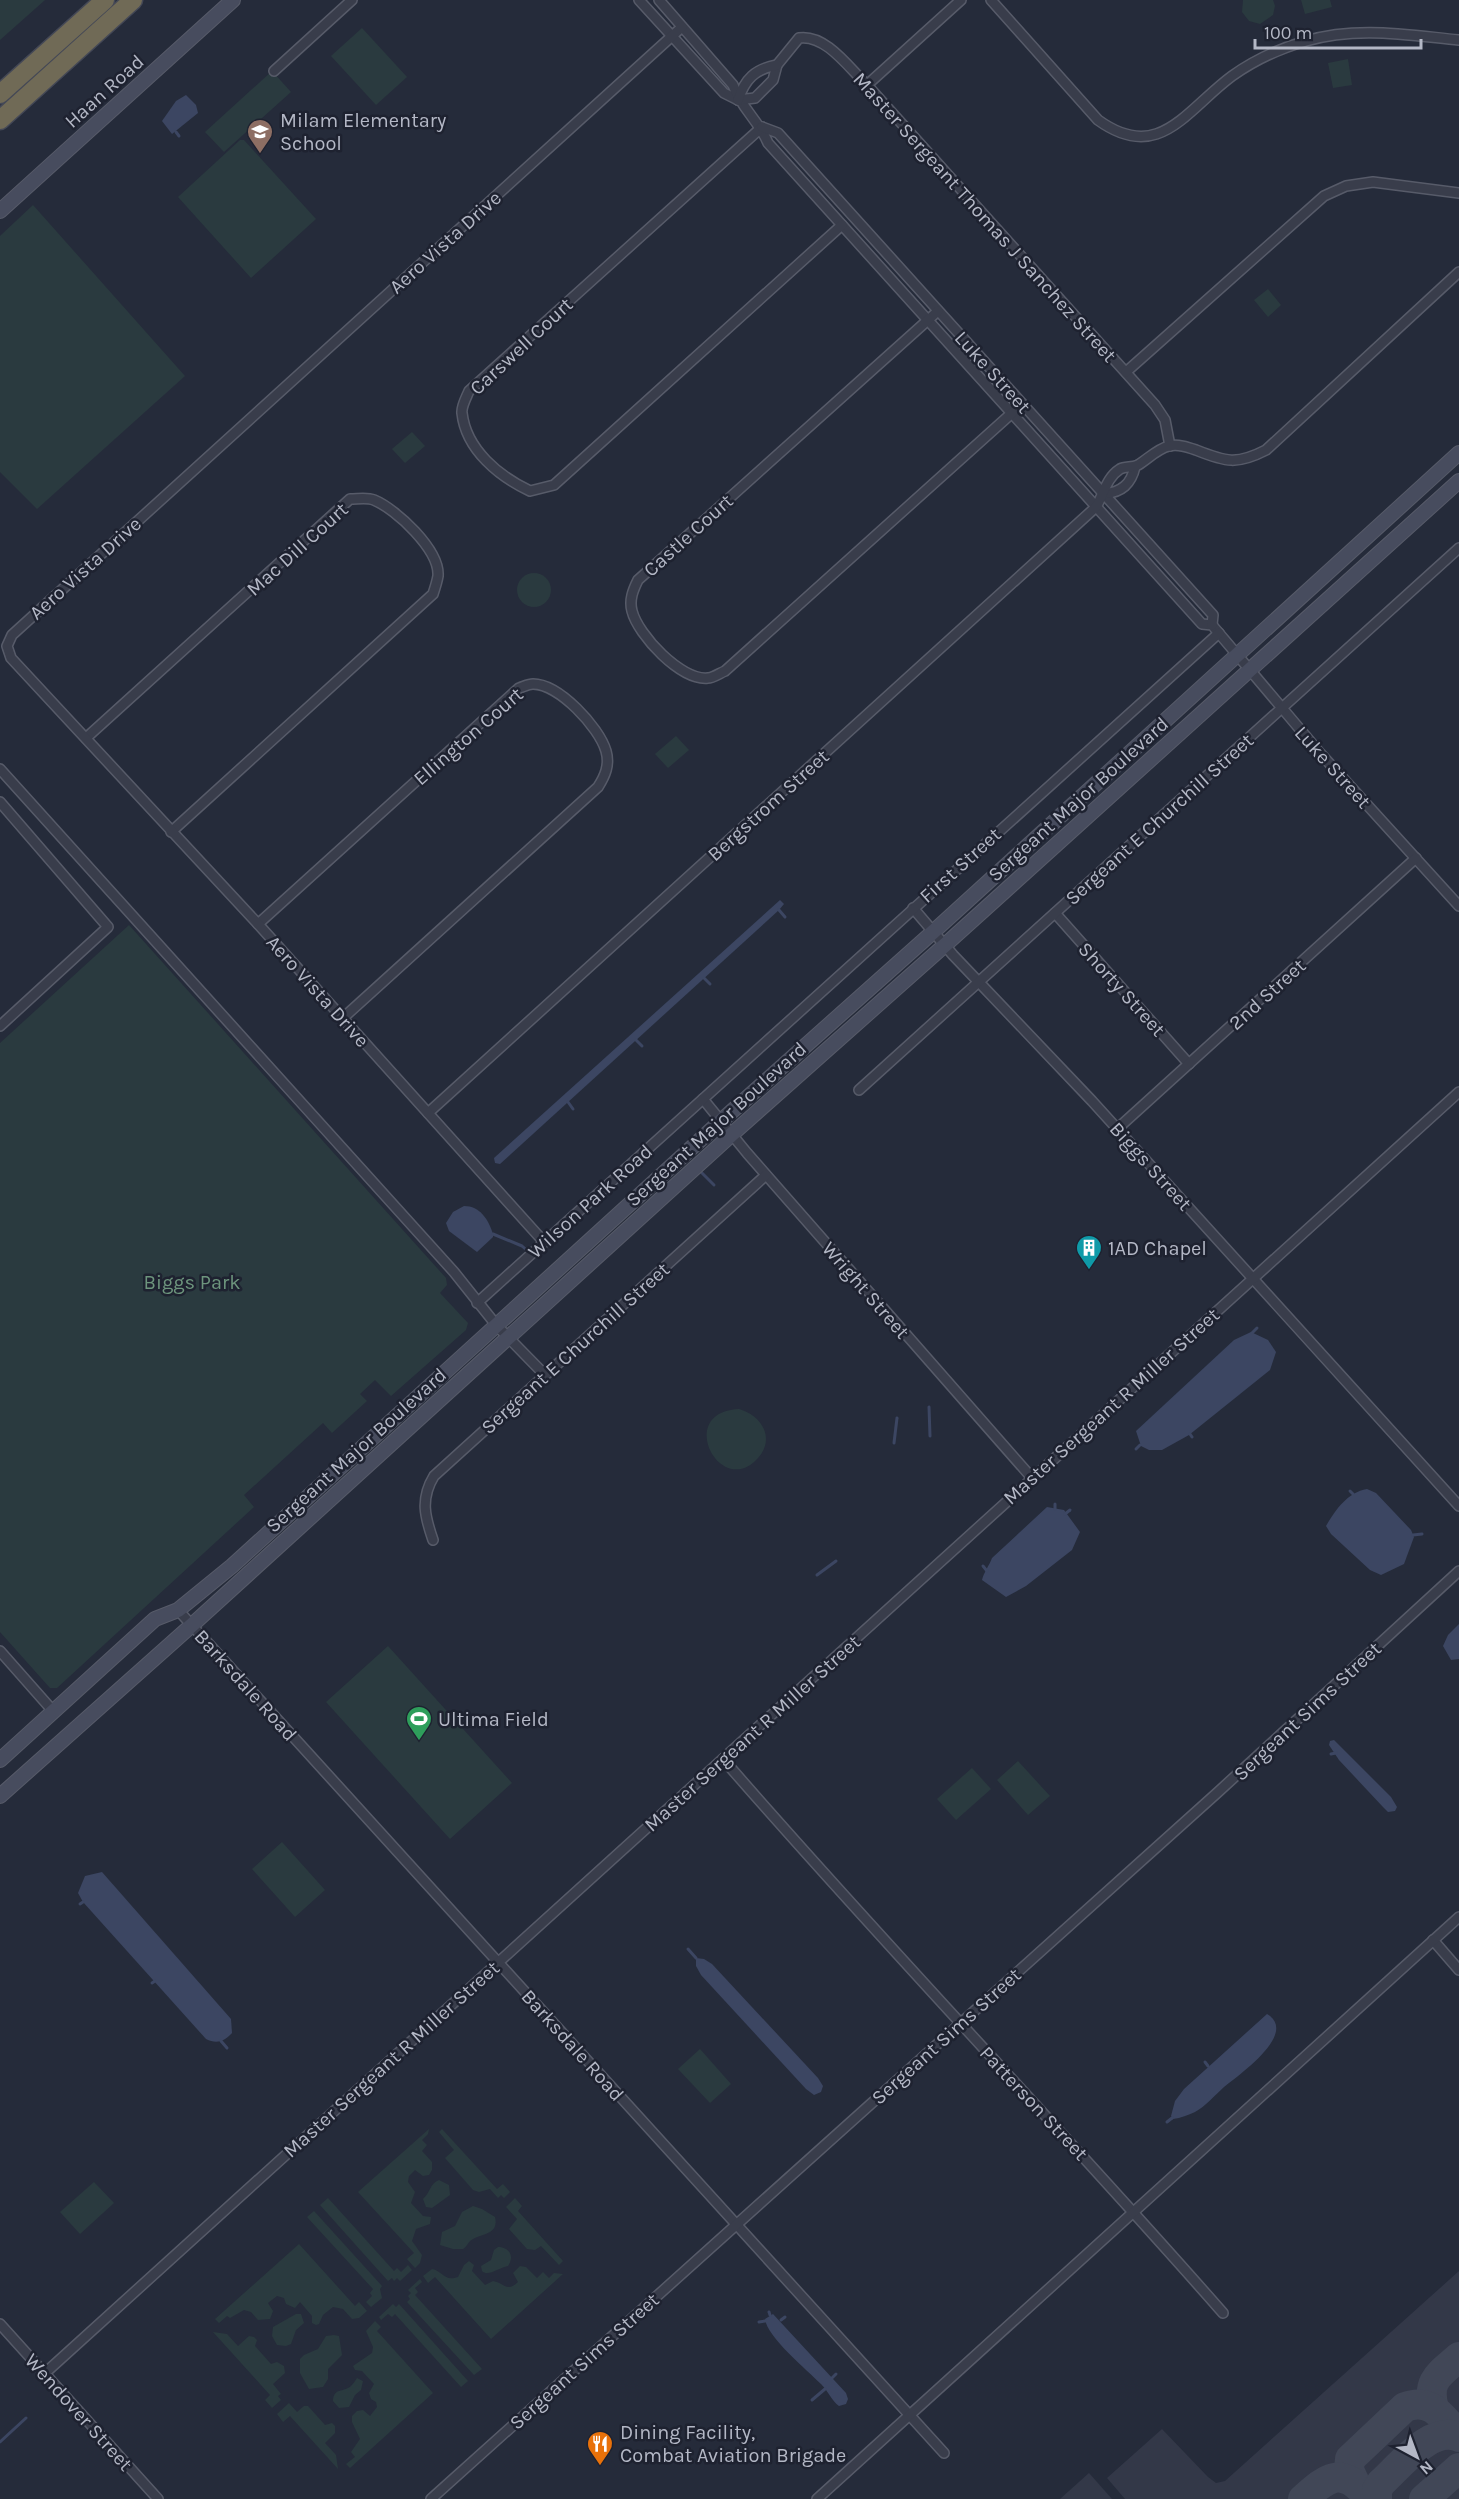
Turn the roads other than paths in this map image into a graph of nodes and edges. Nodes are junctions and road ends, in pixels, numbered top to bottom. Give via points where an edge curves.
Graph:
1 (105, 0) edge
2 (133, 0) edge
3 (233, 0) edge
4 (352, 0) edge
5 (639, 0) edge
6 (659, 0) edge
7 (961, 0) edge
8 (991, 0) edge
9 (682, 27) junction
10 (672, 36) junction
11 (1459, 40) edge
12 (777, 65) junction
13 (274, 71) dead end
14 (867, 85) junction
15 (0, 94) edge
16 (738, 100) junction
17 (0, 120) edge
18 (762, 127) junction
19 (1459, 193) edge
20 (0, 211) edge
21 (842, 225) junction
22 (1459, 272) edge
23 (938, 311) junction
24 (928, 320) junction
25 (1126, 372) junction
26 (1022, 404) junction
27 (1012, 413) junction
28 (1170, 446) junction
29 (1459, 453) edge
30 (1135, 467) junction
31 (1459, 481) edge
32 (1104, 494) junction
33 (1096, 507) junction
34 (1459, 548) edge
35 (1212, 625) junction
36 (1219, 633) junction
37 (1237, 654) junction
38 (1248, 671) junction
39 (1281, 709) junction
40 (86, 738) junction
41 (0, 769) edge
42 (0, 802) edge
43 (171, 832) junction
44 (1416, 858) junction
45 (1459, 906) edge
46 (913, 908) junction
47 (1055, 913) junction
48 (258, 924) junction
49 (933, 932) junction
50 (945, 945) junction
51 (979, 982) junction
52 (343, 1018) junction
53 (0, 1026) edge
54 (1189, 1064) junction
55 (859, 1090) dead end
56 (1459, 1092) edge
57 (702, 1099) junction
58 (428, 1113) junction
59 (721, 1121) junction
60 (1117, 1129) junction
61 (731, 1135) junction
62 (766, 1175) junction
63 (544, 1242) junction
64 (1252, 1278) junction
65 (477, 1303) junction
66 (497, 1326) junction
67 (509, 1338) junction
68 (544, 1375) junction
69 (1032, 1478) junction
70 (1459, 1506) edge
71 (432, 1540) dead end
72 (1459, 1571) edge
73 (178, 1610) junction
74 (192, 1625) junction
75 (0, 1651) edge
76 (53, 1711) junction
77 (723, 1759) junction
78 (0, 1760) edge
79 (0, 1796) edge
80 (1459, 1917) edge
81 (1433, 1940) junction
82 (498, 1962) junction
83 (1459, 1970) edge
84 (960, 2023) junction
85 (1134, 2212) junction
86 (736, 2224) junction
87 (1223, 2313) dead end
88 (0, 2324) edge
89 (44, 2374) junction
90 (909, 2414) junction
91 (944, 2453) dead end
92 (158, 2499) edge
93 (431, 2499) edge
94 (817, 2499) edge

1 - 15 highway
2 - 17 highway
3 - 20 street, Haan Road
4 - 13 street
5 - 10 street, Luke Street
6 - 9 street, Luke Street
7 - 14 street
8 - 11 street via 1098,120 1131,137 1152,136 1174,126 1233,75 1268,55 1305,41 1343,33 1377,32
9 - 10 street, Aero Vista Drive
9 - 16 street, Luke Street via 733,85
10 - 16 street, Luke Street via 724,93
10 - 40 street, Aero Vista Drive via 12,635 7,646 11,658
12 - 14 street, Master Sergeant Thomas J Sanchez Street via 799,38 814,38
12 - 16 street, Master Sergeant Thomas J Sanchez Street via 762,68 743,84
12 - 16 street, Master Sergeant Thomas J Sanchez Street via 773,80 755,98
14 - 25 street, Master Sergeant Thomas J Sanchez Street
16 - 18 street, Luke Street
18 - 21 street, Luke Street via 768,142
18 - 21 street, Carswell Court via 469,391 461,411 470,439 487,462 510,482 530,492 554,485
18 - 23 street, Luke Street via 778,133
19 - 25 street via 1373,182 1346,186 1324,196
21 - 24 street, Luke Street
22 - 28 street via 1266,450 1235,461 1220,460 1184,446
23 - 24 street, Castle Court
23 - 26 street, Luke Street
24 - 27 street, Luke Street
24 - 27 street, Castle Court via 638,580 632,593 632,611 656,648 689,674 708,678 725,671
25 - 28 street, Master Sergeant Thomas J Sanchez Street via 1165,420
26 - 27 street, Castle Court
26 - 32 street, Luke Street
27 - 33 street, Luke Street
28 - 30 street
29 - 37 street, Sergeant Major Boulevard
30 - 32 street, Bergstrom Street via 1121,468 1107,481
30 - 32 street via 1132,480 1118,493
31 - 38 street, Sergeant Major Boulevard
32 - 33 street, Bergstrom Street
32 - 35 street, Luke Street via 1213,615
33 - 35 street, Luke Street via 1202,624
33 - 58 street, Bergstrom Street
34 - 39 street, Sergeant E Churchill Street
35 - 36 street, Luke Street
36 - 37 street, Luke Street
36 - 46 street, First Street
37 - 38 street, Luke Street
37 - 49 street, Sergeant Major Boulevard
38 - 39 street, Luke Street
38 - 50 street, Sergeant Major Boulevard
39 - 44 street, Luke Street
39 - 47 street, Sergeant E Churchill Street
40 - 43 street, Aero Vista Drive
40 - 43 street, Mac Dill Court via 351,500 371,499 391,509 413,528 429,550 438,574 433,594
41 - 65 street via 454,1272
42 - 53 street via 108,927
43 - 48 street, Aero Vista Drive
44 - 45 street, Luke Street
44 - 54 street, 2nd Street
46 - 49 street, Biggs Street
46 - 57 street, First Street
47 - 51 street, Sergeant E Churchill Street
47 - 54 street, Shorty Street
48 - 52 street, Aero Vista Drive
48 - 52 street, Ellington Court via 519,688 533,684 551,689 583,715 606,752 607,773 598,787
49 - 50 street, Biggs Street
49 - 59 street, Sergeant Major Boulevard
50 - 51 street, Biggs Street
50 - 61 street, Sergeant Major Boulevard
51 - 55 street, Sergeant E Churchill Street
51 - 60 street, Biggs Street
52 - 58 street, Aero Vista Drive
54 - 60 street, 2nd Street
56 - 64 street, Master Sergeant R Miller Street
57 - 59 street, Wright Street
57 - 63 street, Wilson Park Road
58 - 63 street, Aero Vista Drive
59 - 61 street, Wright Street
59 - 66 street, Sergeant Major Boulevard
60 - 64 street, Biggs Street
61 - 62 street, Wright Street
61 - 67 street, Sergeant Major Boulevard
62 - 68 street, Sergeant E Churchill Street
62 - 69 street, Wright Street
63 - 65 street, Wilson Park Road
64 - 69 street, Master Sergeant R Miller Street
64 - 70 street, Biggs Street
65 - 66 street
66 - 67 street
66 - 73 street, Sergeant Major Boulevard via 232,1566
67 - 68 street
67 - 74 street, Sergeant Major Boulevard
68 - 71 street, Sergeant E Churchill Street via 434,1476 424,1507
69 - 77 street, Master Sergeant R Miller Street
72 - 84 street, Sergeant Sims Street
73 - 74 street, Barksdale Road
73 - 76 street, Sergeant Major Boulevard via 155,1619
74 - 79 street, Sergeant Major Boulevard
74 - 82 street, Barksdale Road
75 - 76 street
76 - 78 street, Sergeant Major Boulevard
77 - 82 street, Master Sergeant R Miller Street
77 - 84 street, Patterson Street
80 - 81 street
81 - 83 street
81 - 85 street
82 - 86 street, Barksdale Road
82 - 89 street, Master Sergeant R Miller Street
84 - 85 street, Patterson Street
84 - 86 street, Sergeant Sims Street
85 - 87 street, Patterson Street
85 - 90 street
86 - 90 street, Barksdale Road
86 - 93 street, Sergeant Sims Street
88 - 89 street, Wendover Street
89 - 92 street, Wendover Street
90 - 91 street, Barksdale Road
90 - 94 street

